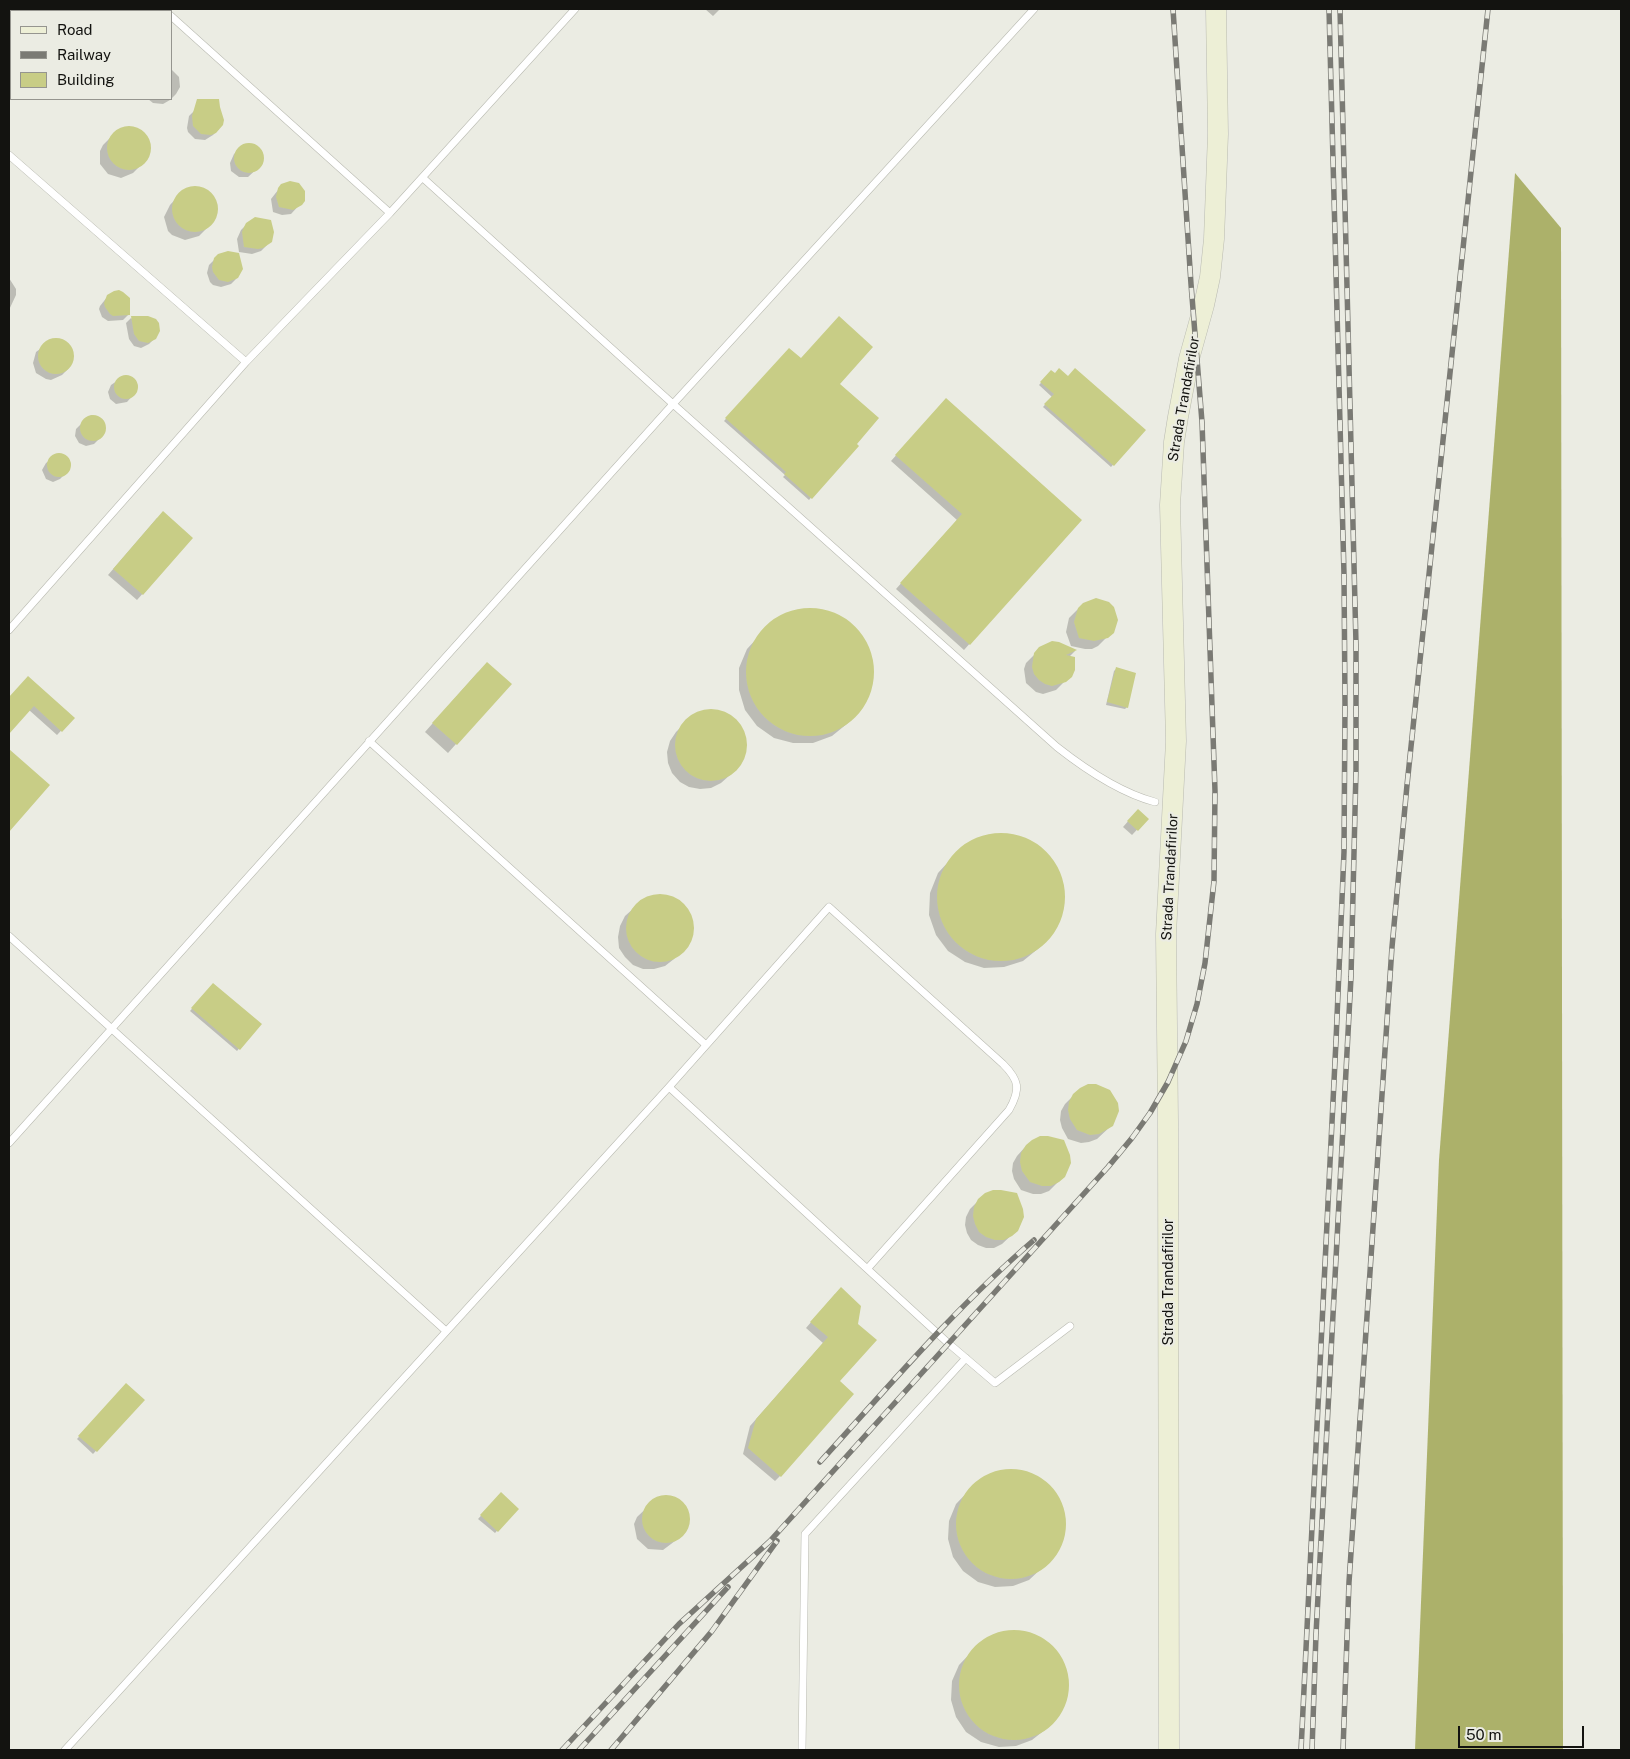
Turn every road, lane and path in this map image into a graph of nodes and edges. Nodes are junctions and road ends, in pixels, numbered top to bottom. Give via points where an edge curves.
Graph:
1 (575, 9) edge
2 (1034, 9) edge
3 (1216, 9) edge
4 (172, 17) edge
5 (9, 156) edge
6 (423, 178) junction
7 (390, 213) junction
8 (246, 362) junction
9 (673, 404) junction
10 (9, 630) edge
11 (369, 741) junction
12 (1155, 802) dead end
13 (9, 936) edge
14 (112, 1030) junction
15 (706, 1045) junction
16 (669, 1087) junction
17 (9, 1143) edge
18 (868, 1268) junction
19 (1070, 1326) dead end
20 (446, 1331) junction
21 (966, 1358) junction
22 (65, 1750) edge
23 (802, 1750) edge
24 (1169, 1750) edge

1 - 6 lane
2 - 9 lane
3 - 24 main road, Strada Trandafirilor via 1218,134 1214,239 1206,296 1178,417 1170,504 1176,742 1166,934
4 - 7 lane
5 - 8 lane
6 - 7 lane
6 - 9 lane
7 - 8 lane
8 - 10 lane
9 - 11 lane
9 - 12 lane via 1057,748 1131,794
11 - 14 lane
11 - 15 lane
13 - 14 lane
14 - 17 lane
14 - 20 lane
15 - 16 lane
15 - 18 lane via 829,907 1011,1072 1017,1088 1008,1110
16 - 18 lane
16 - 20 lane
18 - 21 lane
19 - 21 lane via 996,1383
20 - 22 lane
21 - 23 lane via 805,1534

